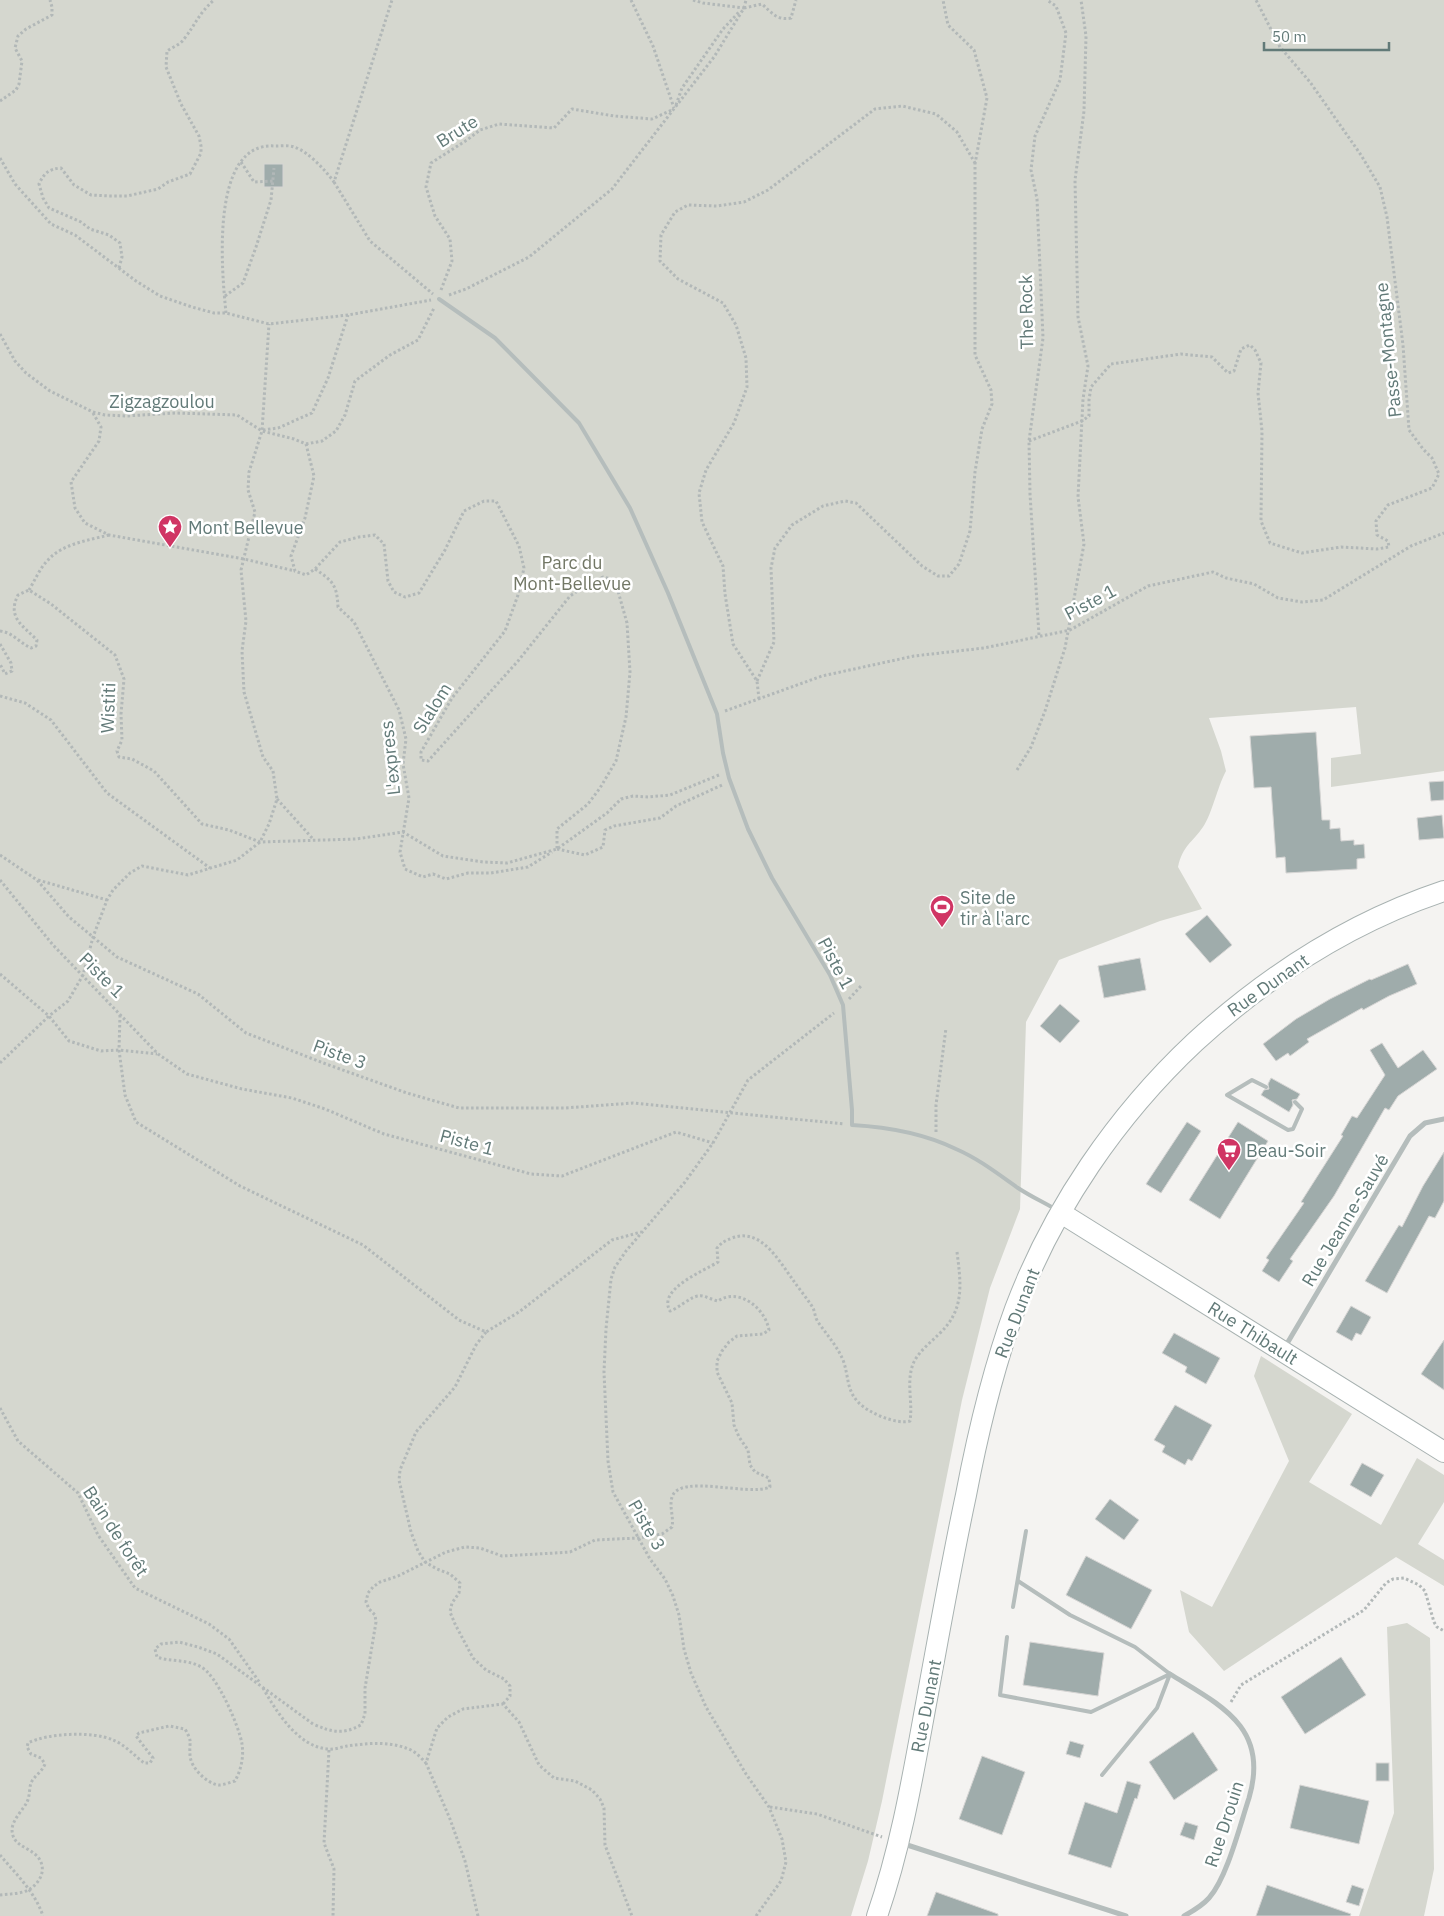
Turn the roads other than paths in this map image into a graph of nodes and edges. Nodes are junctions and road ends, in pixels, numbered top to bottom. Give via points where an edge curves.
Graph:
1 (439, 299) road end
2 (1444, 892) edge
3 (1266, 1087) dead end
4 (1295, 1102) dead end
5 (1444, 1120) edge
6 (1061, 1213) junction
7 (1283, 1351) junction
8 (1444, 1452) edge
9 (1026, 1531) dead end
10 (1018, 1581) junction
11 (1013, 1607) dead end
12 (1007, 1637) dead end
13 (1170, 1674) junction
14 (1102, 1775) dead end
15 (889, 1839) junction
16 (876, 1916) edge
17 (1126, 1916) edge
18 (1184, 1916) edge

1 - 6 lane, Piste 1 via 495,338 579,422 630,508 717,714 729,778 748,829 843,1005 852,1125 891,1128 936,1140 974,1158
2 - 6 street, Rue Dunant via 1386,914 1341,937 1298,962 1217,1022 1141,1098 1089,1166
3 - 4 lane via 1252,1080 1227,1095 1288,1130 1293,1128 1302,1109
5 - 7 street, Rue Jeanne-Sauvé via 1425,1123 1410,1136
6 - 7 street, Rue Thibault
6 - 15 street, Rue Dunant via 1016,1308 990,1389 960,1523 911,1786
7 - 8 street, Rue Thibault
9 - 10 lane
10 - 11 lane
10 - 13 lane via 1070,1615 1135,1647
12 - 13 lane via 1000,1695 1091,1712
13 - 14 lane via 1157,1708
13 - 18 street, Rue Drouin via 1226,1710 1244,1731 1254,1757 1253,1784 1218,1886 1209,1899
15 - 16 street, Rue Dunant via 888,1883
15 - 17 street

